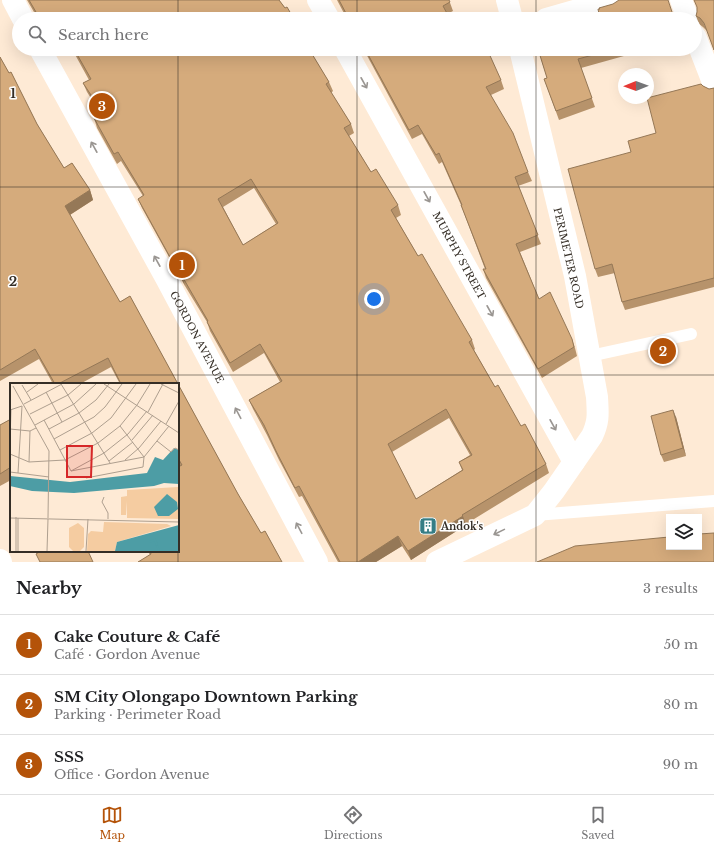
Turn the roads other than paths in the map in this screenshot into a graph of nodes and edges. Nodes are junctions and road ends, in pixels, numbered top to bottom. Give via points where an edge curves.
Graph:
1 (13, 0) edge
2 (318, 0) edge
3 (507, 0) edge
4 (613, 0) edge
5 (681, 0) edge
6 (19, 12) edge
7 (325, 12) edge
8 (510, 12) edge
9 (571, 12) edge
10 (685, 12) edge
11 (702, 54) edge
12 (44, 56) edge
13 (349, 56) edge
14 (522, 56) edge
15 (714, 85) edge
16 (691, 334) dead end
17 (590, 356) junction
18 (574, 462) junction
19 (714, 501) edge
20 (534, 515) junction
21 (317, 562) edge
22 (437, 562) edge

1 - 6 street
2 - 7 street
3 - 8 street
4 - 9 street
5 - 10 street
11 - 15 street
21 -> 12 street, GORDON AVENUE via 166,278
13 -> 18 street, MURPHY STREET
14 - 17 street, PERIMETER ROAD via 575,276
16 - 17 lane
17 - 18 street, PERIMETER ROAD via 598,417 592,436
18 - 20 street, PERIMETER ROAD
19 - 20 lane
20 -> 22 street

